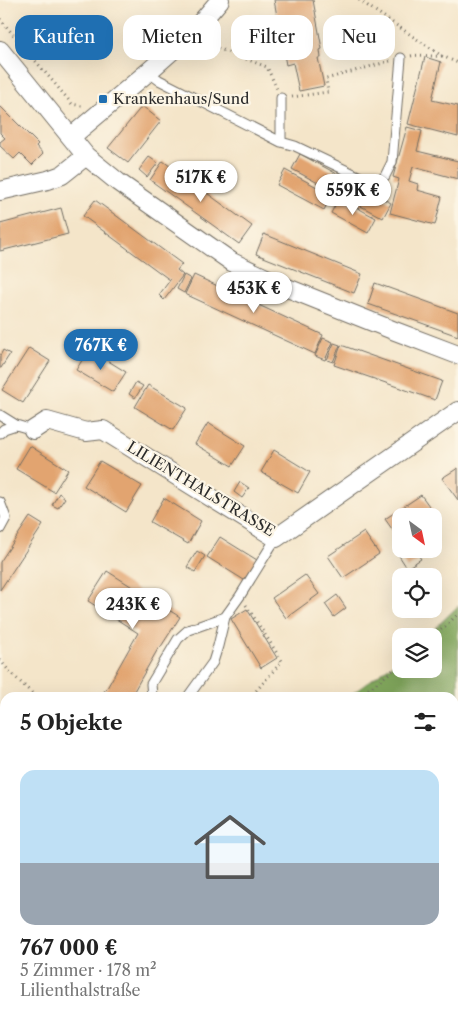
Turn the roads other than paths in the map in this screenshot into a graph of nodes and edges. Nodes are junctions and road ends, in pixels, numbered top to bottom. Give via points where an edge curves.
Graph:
1 (220, 0) edge
2 (0, 50) edge
3 (401, 58) road end
4 (148, 72) junction
5 (281, 98) road end
6 (71, 136) junction
7 (282, 142) junction
8 (86, 156) junction
9 (0, 191) edge
10 (458, 355) edge
11 (458, 411) edge
12 (0, 415) edge
13 (24, 428) junction
14 (0, 433) edge
15 (0, 502) edge
16 (0, 529) edge
17 (276, 538) junction
18 (225, 617) junction
19 (152, 692) edge
20 (191, 692) edge

1 - 4 street via 190,34
2 - 6 street
3 - 7 lane via 392,162 386,176 375,184
4 - 6 street
4 - 7 lane
5 - 7 lane
6 - 8 street
8 - 9 street via 62,175
8 - 10 street via 232,262 285,287
11 - 17 street, LILIENTHALSTRASSE
12 - 13 lane
13 - 14 lane
13 - 17 street, LILIENTHALSTRASSE via 47,420 86,432 103,430
15 - 16 lane via 6,518
17 - 18 lane
18 - 19 lane via 188,630 178,639 151,684
18 - 20 lane via 213,662

